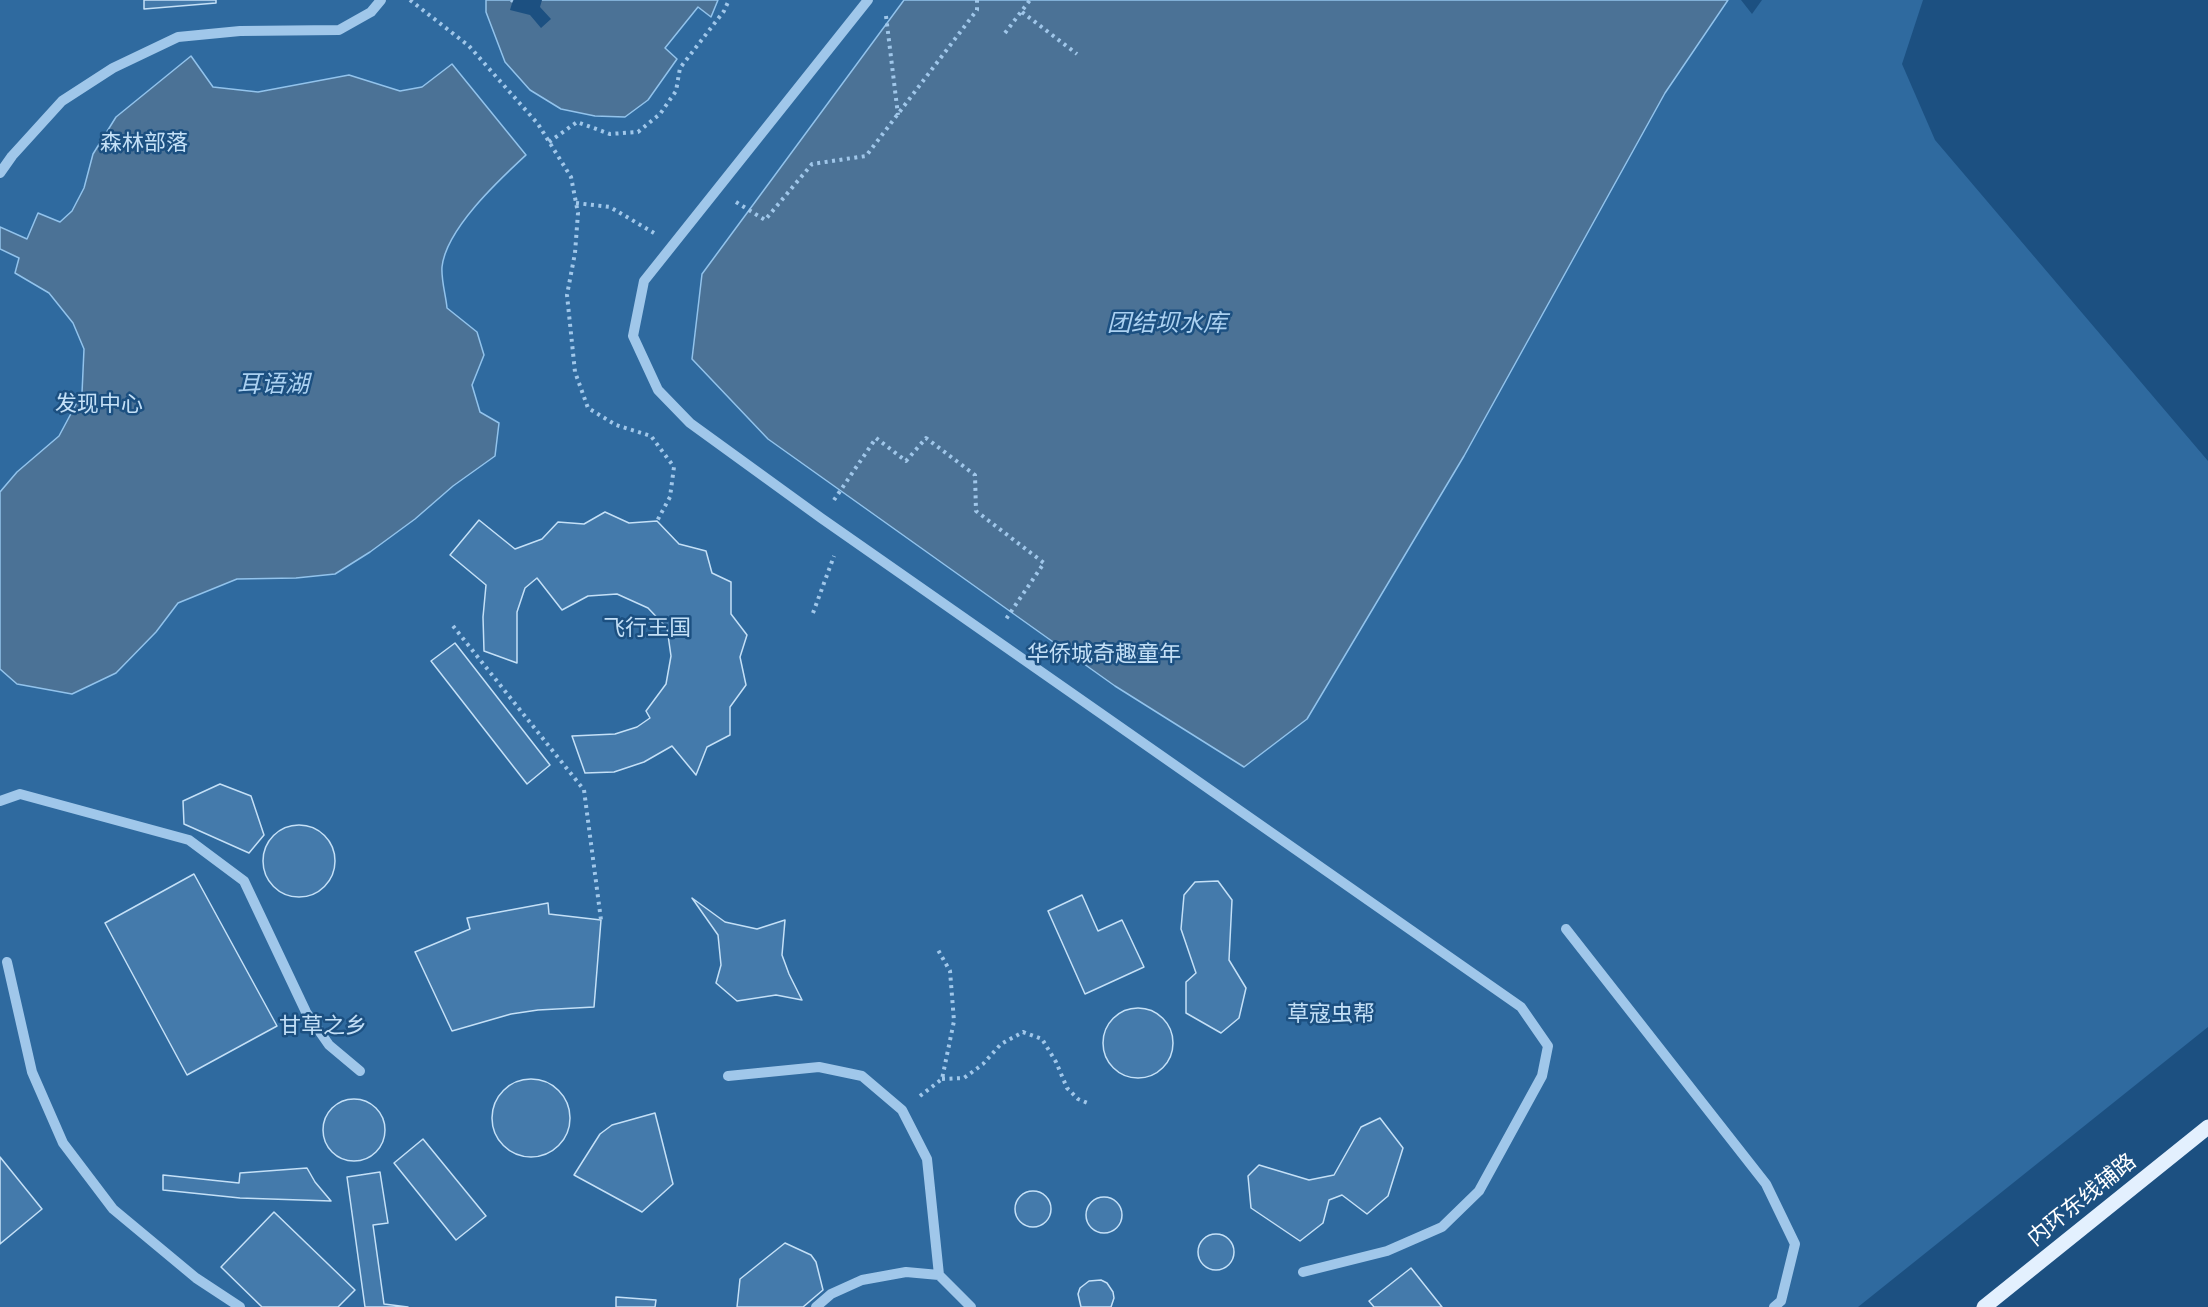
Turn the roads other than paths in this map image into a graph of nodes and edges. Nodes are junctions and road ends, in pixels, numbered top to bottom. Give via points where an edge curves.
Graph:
1 (381, 0) edge
2 (868, 0) edge
3 (0, 173) edge
4 (0, 801) edge
5 (1566, 928) dead end
6 (7, 962) dead end
7 (360, 1071) dead end
8 (728, 1076) dead end
9 (2208, 1127) edge
10 (1303, 1272) dead end
11 (939, 1275) junction
12 (240, 1307) edge
13 (816, 1307) edge
14 (971, 1307) edge
15 (1774, 1307) edge
16 (1984, 1307) edge

1 - 3 street via 370,12 339,30 240,31 178,37 113,68 62,101
2 - 10 street via 644,281 633,336 658,390 690,423 1521,1007 1548,1046 1542,1076 1479,1191 1442,1227 1387,1251
4 - 7 street via 20,794 189,840 244,881 306,1012 329,1045
5 - 15 street via 1766,1184 1795,1244 1781,1301
6 - 12 street via 32,1072 63,1143 113,1209 196,1278
8 - 11 street via 819,1067 862,1076 902,1110 927,1159
9 - 16 main road, 内环东线辅路
11 - 13 street via 906,1272 862,1280 831,1294
11 - 14 street

